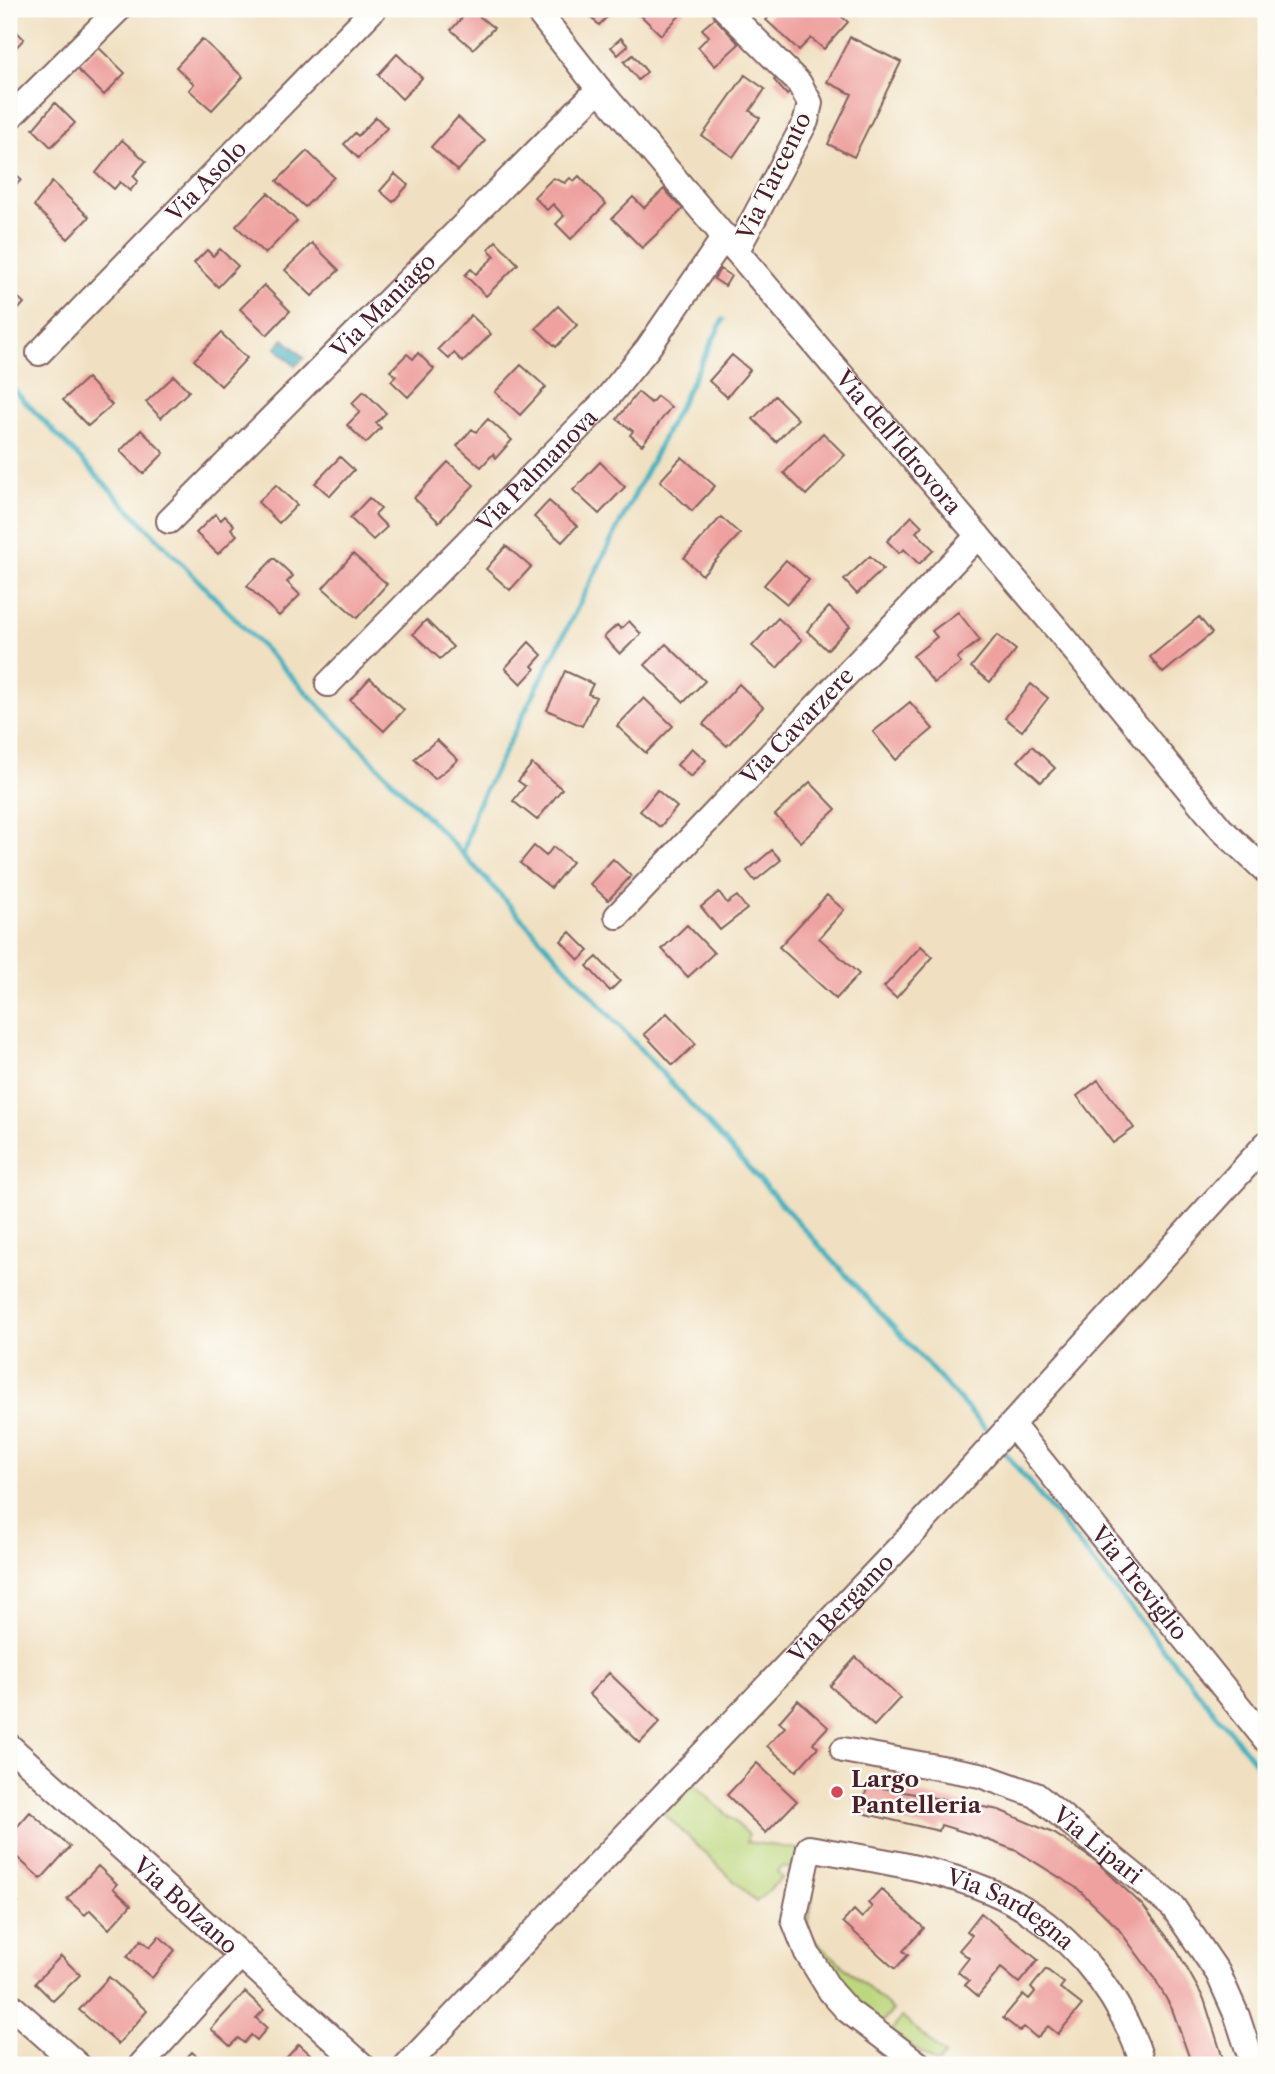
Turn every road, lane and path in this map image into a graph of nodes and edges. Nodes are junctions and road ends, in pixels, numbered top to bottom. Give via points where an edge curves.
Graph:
1 (119, 9) edge
2 (374, 9) edge
3 (536, 9) edge
4 (725, 9) edge
5 (599, 89) junction
6 (9, 118) edge
7 (731, 243) junction
8 (38, 353) dead end
9 (169, 521) dead end
10 (978, 536) junction
11 (328, 684) dead end
12 (1266, 871) edge
13 (617, 916) dead end
14 (1266, 1144) edge
15 (1012, 1425) junction
16 (1266, 1740) edge
17 (9, 1746) edge
18 (844, 1751) dead end
19 (240, 1956) junction
20 (9, 2004) edge
21 (78, 2065) edge
22 (141, 2065) edge
23 (362, 2065) edge
24 (407, 2065) edge
25 (920, 2065) edge
26 (1143, 2065) edge
27 (1252, 2065) edge

1 - 6 street
2 - 8 street, Via Asolo
3 - 5 street, Via dell'Idrovora
4 - 7 street, Via Tarcento via 799,83 810,103 806,121
5 - 7 street, Via dell'Idrovora
5 - 9 street, Via Maniago
7 - 10 street, Via dell'Idrovora
7 - 11 street, Via Palmanova via 604,402
10 - 12 street, Via dell'Idrovora via 1221,829
10 - 13 street, Via Cavarzere
14 - 15 street, Via Bergamo
15 - 16 street, Via Treviglio
15 - 24 street, Via Bergamo
17 - 19 street, Via Bolzano
18 - 27 street, Via Lipari via 980,1775 1036,1796 1173,1907 1218,1973
19 - 22 street
19 - 23 street, Via Bolzano
20 - 21 street
25 - 26 street, Via Sardegna via 847,2010 807,1952 794,1920 809,1848 946,1876 1027,1910 1056,1932 1097,1976 1122,2015

